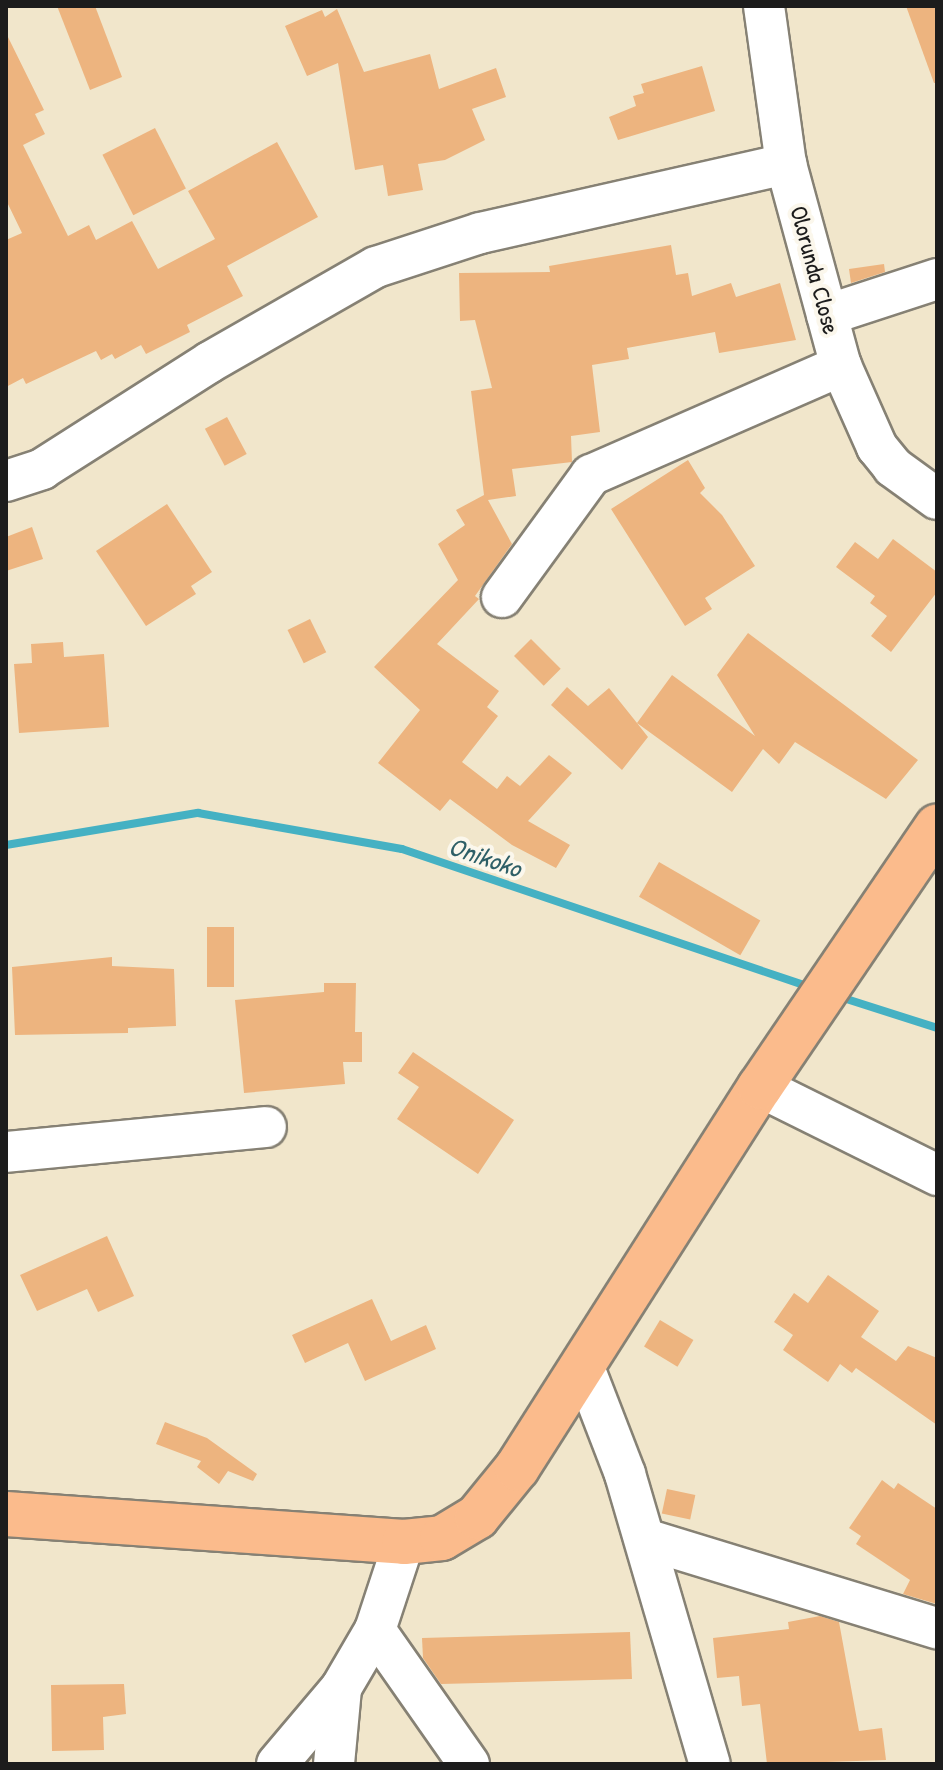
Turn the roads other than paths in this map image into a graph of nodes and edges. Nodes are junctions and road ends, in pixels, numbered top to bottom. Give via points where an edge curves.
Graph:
1 (764, 6) edge
2 (786, 164) junction
3 (937, 279) edge
4 (827, 315) junction
5 (841, 366) junction
6 (6, 481) edge
7 (937, 499) edge
8 (502, 597) dead end
9 (937, 827) edge
10 (760, 1087) junction
11 (266, 1127) dead end
12 (6, 1152) edge
13 (937, 1175) edge
14 (583, 1365) junction
15 (6, 1514) edge
16 (645, 1539) junction
17 (404, 1542) junction
18 (937, 1628) edge
19 (375, 1630) junction
20 (341, 1688) junction
21 (277, 1764) edge
22 (334, 1764) edge
23 (469, 1764) edge
24 (710, 1764) edge

1 - 2 street, Olorunda Close
2 - 4 street, Olorunda Close
2 - 6 street via 480,233 376,267 210,362 42,469
3 - 4 street
4 - 5 street, Olorunda Close
5 - 7 street, Olorunda Close via 877,447 893,467
5 - 8 street via 591,475
9 - 10 main road
10 - 13 street
10 - 14 main road
11 - 12 street
14 - 16 street
14 - 17 main road via 517,1468 477,1517 442,1538
15 - 17 main road
16 - 18 street
16 - 24 street
17 - 19 street
19 - 20 street
19 - 23 street
20 - 21 street
20 - 22 street

